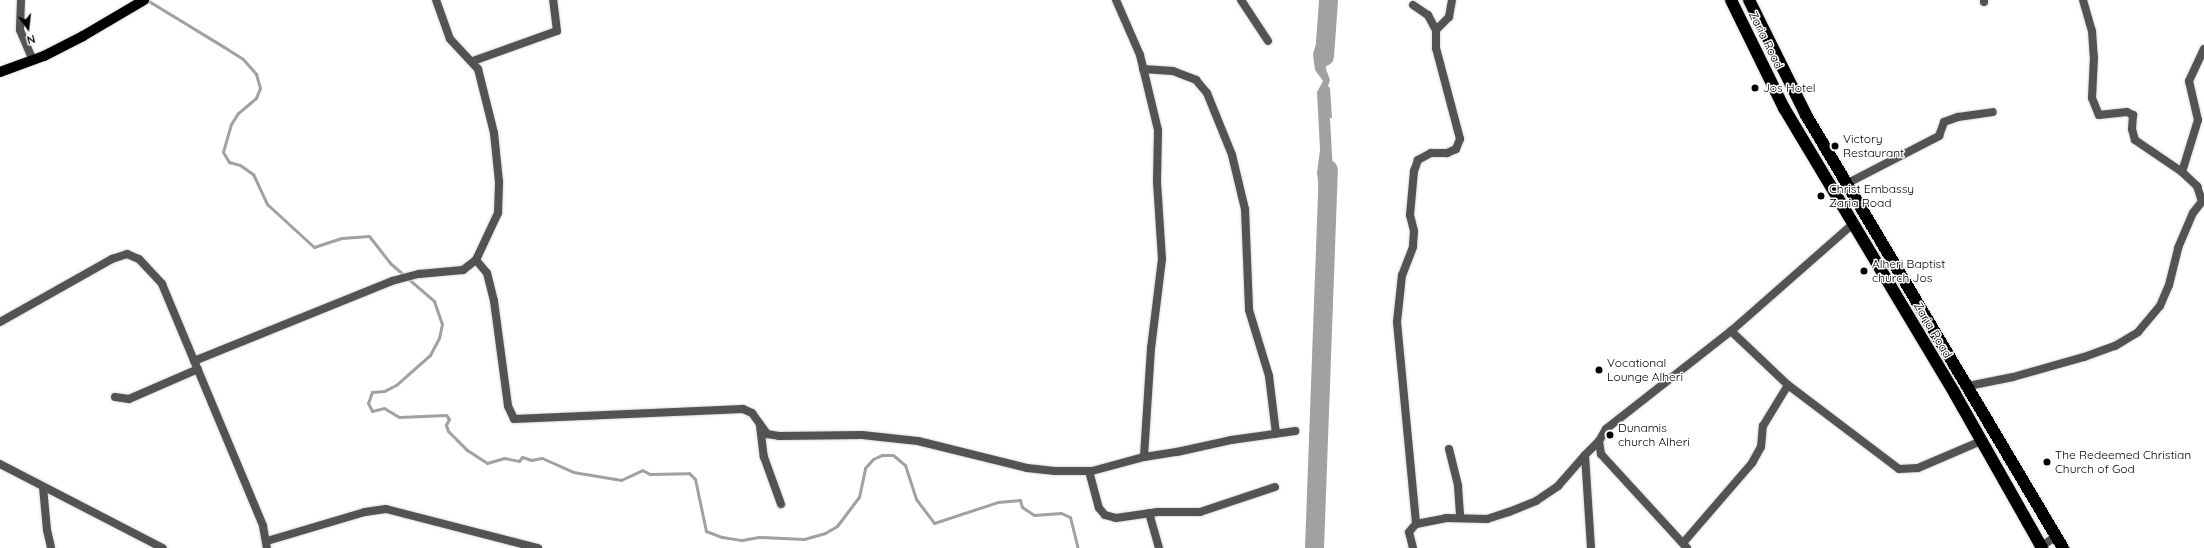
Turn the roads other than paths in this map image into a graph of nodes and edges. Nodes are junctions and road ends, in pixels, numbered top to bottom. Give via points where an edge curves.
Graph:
1 (21, 0) edge
2 (144, 0) edge
3 (436, 0) edge
4 (553, 0) edge
5 (1116, 0) edge
6 (1241, 0) edge
7 (1452, 0) edge
8 (1731, 0) edge
9 (1749, 0) edge
10 (2084, 0) edge
11 (1413, 5) dead end
12 (1436, 30) junction
13 (1268, 41) dead end
14 (2204, 49) edge
15 (33, 60) junction
16 (473, 61) junction
17 (1780, 65) junction
18 (1143, 68) junction
19 (0, 72) edge
20 (1766, 72) junction
21 (1993, 112) dead end
22 (2182, 172) junction
23 (1846, 184) junction
24 (2203, 200) edge
25 (1853, 224) junction
26 (476, 260) junction
27 (0, 322) edge
28 (1731, 331) junction
29 (194, 361) junction
30 (198, 370) junction
31 (1788, 386) junction
32 (1968, 386) junction
33 (115, 397) dead end
34 (760, 425) junction
35 (1295, 431) dead end
36 (1276, 434) junction
37 (1599, 441) junction
38 (1981, 441) junction
39 (1449, 449) dead end
40 (1585, 455) junction
41 (1144, 456) junction
42 (0, 464) edge
43 (1088, 471) junction
44 (43, 487) junction
45 (1275, 487) dead end
46 (781, 504) dead end
47 (1149, 513) junction
48 (1460, 517) junction
49 (1416, 524) junction
50 (2056, 536) junction
51 (267, 544) edge
52 (1685, 546) edge
53 (2041, 547) edge
54 (51, 548) edge
55 (164, 548) edge
56 (538, 548) edge
57 (1159, 548) edge
58 (1413, 548) edge
59 (1590, 548) edge
60 (2063, 548) edge

1 - 15 street via 20,30
2 - 15 main road via 83,36
3 - 16 street via 450,40
4 - 16 street via 557,30
5 - 18 street
6 - 13 street
7 - 12 street via 1449,17
8 - 20 highway, Zaria Road
9 - 17 highway
10 - 22 street via 2093,44 2092,98 2099,116 2127,112 2133,115 2132,129 2135,140
11 - 12 street via 1428,15
12 - 49 street via 1436,48 1460,139 1456,149 1447,153 1431,153 1418,160 1414,171 1410,215 1413,247 1402,275 1397,322
14 - 22 street via 2189,82 2198,120
15 - 19 main road
16 - 26 street via 483,78 494,133 499,182 498,213
17 - 20 highway
17 - 23 highway
18 - 36 street via 1173,71 1196,80 1207,93 1232,154 1245,209 1249,310 1269,376
18 - 41 street via 1158,130 1157,182 1162,259 1151,348
20 - 25 highway, Zaria Road via 1784,108
21 - 23 street via 1958,117 1944,122 1939,136
22 - 24 street via 2197,186
23 - 32 highway
24 - 32 street via 2193,213 2178,248 2169,285 2160,306 2138,332 2116,346 2084,357 2013,377
25 - 28 street
25 - 38 highway, Zaria Road
26 - 29 street via 463,270 419,274 392,281
26 - 34 street via 487,273 494,301 506,399 514,419 743,409 752,413
27 - 29 street via 112,259 127,254 140,259 162,284
28 - 31 street
28 - 37 street via 1606,429
29 - 30 street
30 - 33 street via 129,399
30 - 51 street via 263,526
31 - 38 street via 1899,469 1918,468
31 - 52 street via 1763,426 1761,447 1752,463
32 - 50 highway
34 - 43 street via 766,434 778,436 862,435 918,441 1027,468 1055,472
34 - 46 street via 764,457
35 - 36 street
36 - 41 street
37 - 40 street
37 - 52 street via 1601,454
38 - 53 highway, Zaria Road
39 - 48 street via 1458,486
40 - 48 street via 1558,486 1536,501 1487,519
40 - 59 street
41 - 43 street
42 - 44 street
43 - 47 street via 1096,501 1105,514 1116,518
44 - 54 street
44 - 55 street
45 - 47 street via 1200,512
47 - 57 street
48 - 49 street
49 - 58 street via 1409,532
50 - 53 street
50 - 60 highway
51 - 56 street via 365,512 386,509

